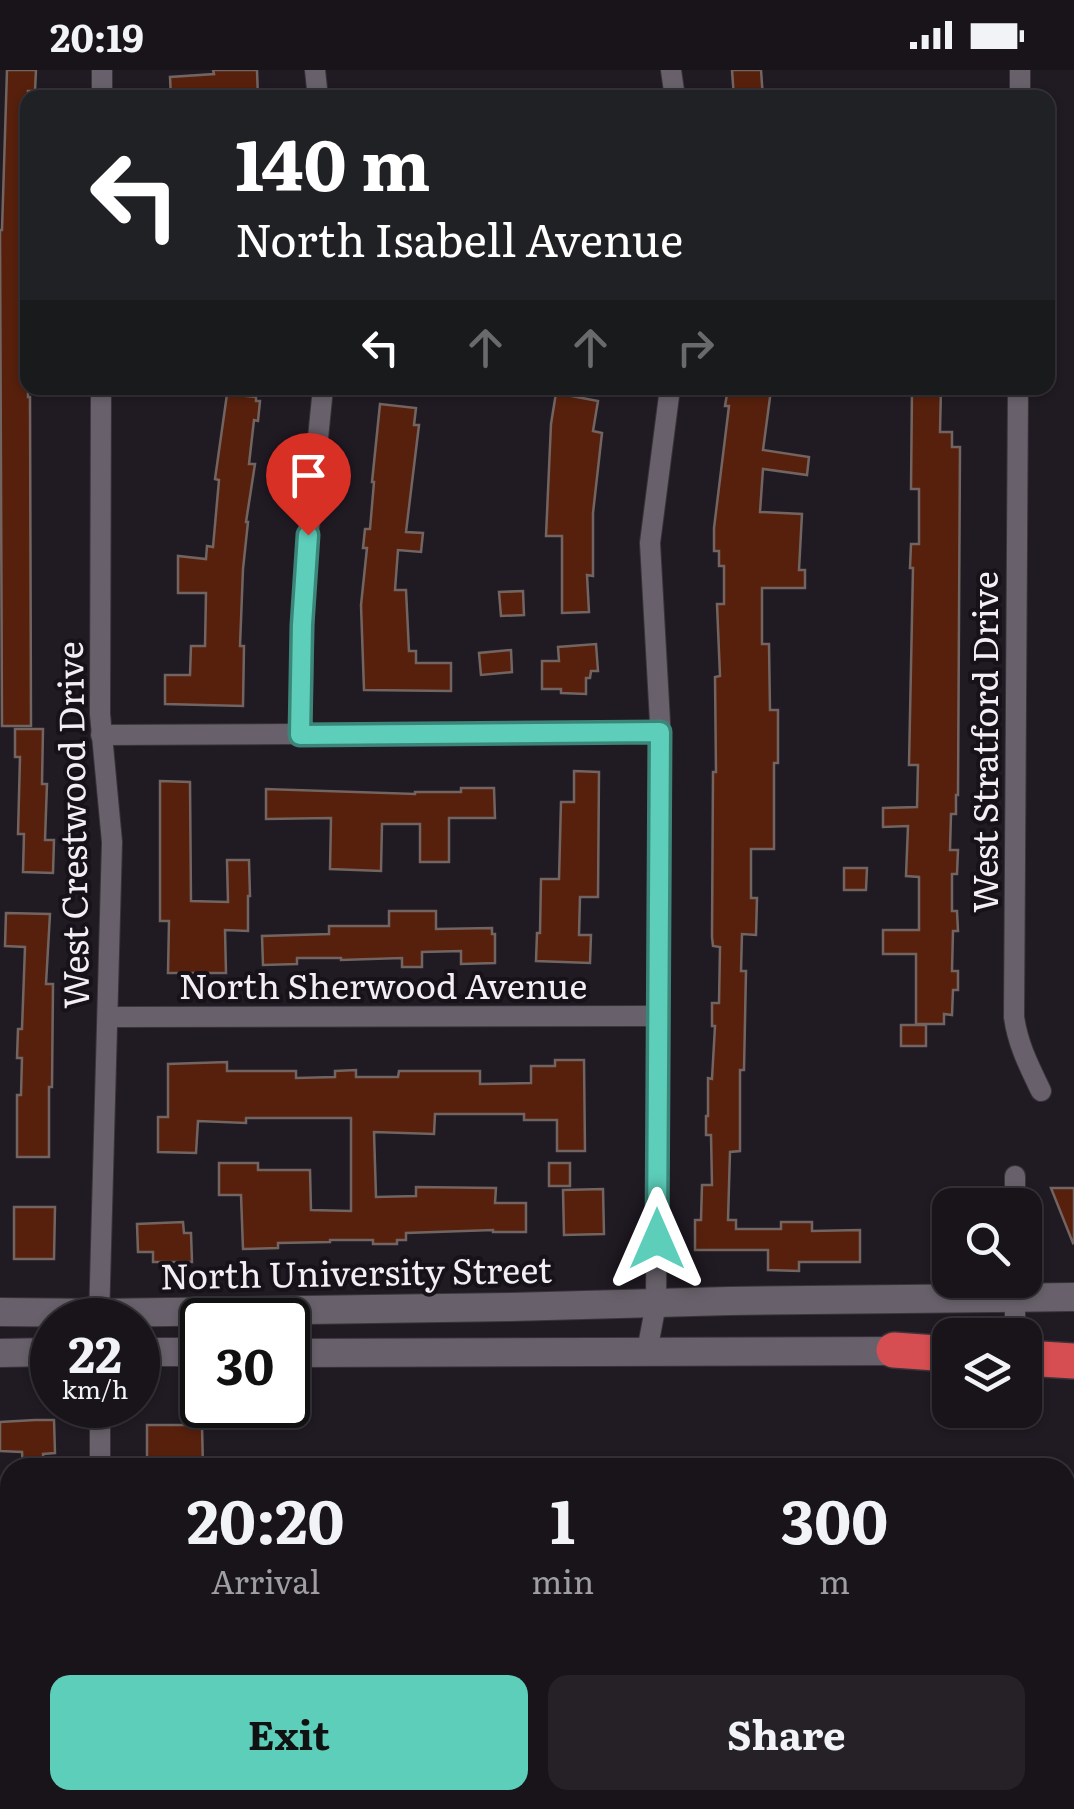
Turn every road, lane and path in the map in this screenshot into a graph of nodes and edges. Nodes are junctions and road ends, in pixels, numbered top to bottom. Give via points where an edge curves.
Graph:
1 (100, 395) edge
2 (323, 395) edge
3 (669, 395) edge
4 (1018, 395) edge
5 (660, 732) junction
6 (102, 735) junction
7 (300, 735) junction
8 (658, 1016) junction
9 (108, 1017) junction
10 (1041, 1091) dead end
11 (1015, 1176) dead end
12 (1015, 1188) edge
13 (932, 1292) edge
14 (1042, 1292) edge
15 (1074, 1296) edge
16 (100, 1298) edge
17 (656, 1304) junction
18 (0, 1312) edge
19 (30, 1314) edge
20 (160, 1316) edge
21 (894, 1350) joint
22 (932, 1351) edge
23 (1074, 1351) edge
24 (0, 1352) edge
25 (30, 1352) edge
26 (310, 1352) edge
27 (647, 1352) junction
28 (1042, 1353) edge
29 (1042, 1356) edge
30 (1074, 1361) edge
31 (100, 1428) edge
32 (100, 1458) edge

1 - 6 street, West Crestwood Drive
2 - 7 street via 305,568
3 - 5 street via 650,543
4 - 10 street, West Stratford Drive via 1014,1017
5 - 7 street
5 - 8 street
6 - 7 street
6 - 9 street, West Crestwood Drive via 112,842
8 - 9 street, North Sherwood Avenue
8 - 17 street
9 - 16 street, West Crestwood Drive
11 - 12 street
13 - 17 main road, North University Street
14 - 15 main road, North University Street
17 - 20 main road, North University Street
17 - 27 street
18 - 19 main road, North University Street
21 - 22 highway
21 - 27 main road
23 - 28 main road
24 - 25 main road
26 - 27 main road
29 - 30 highway
31 - 32 street

